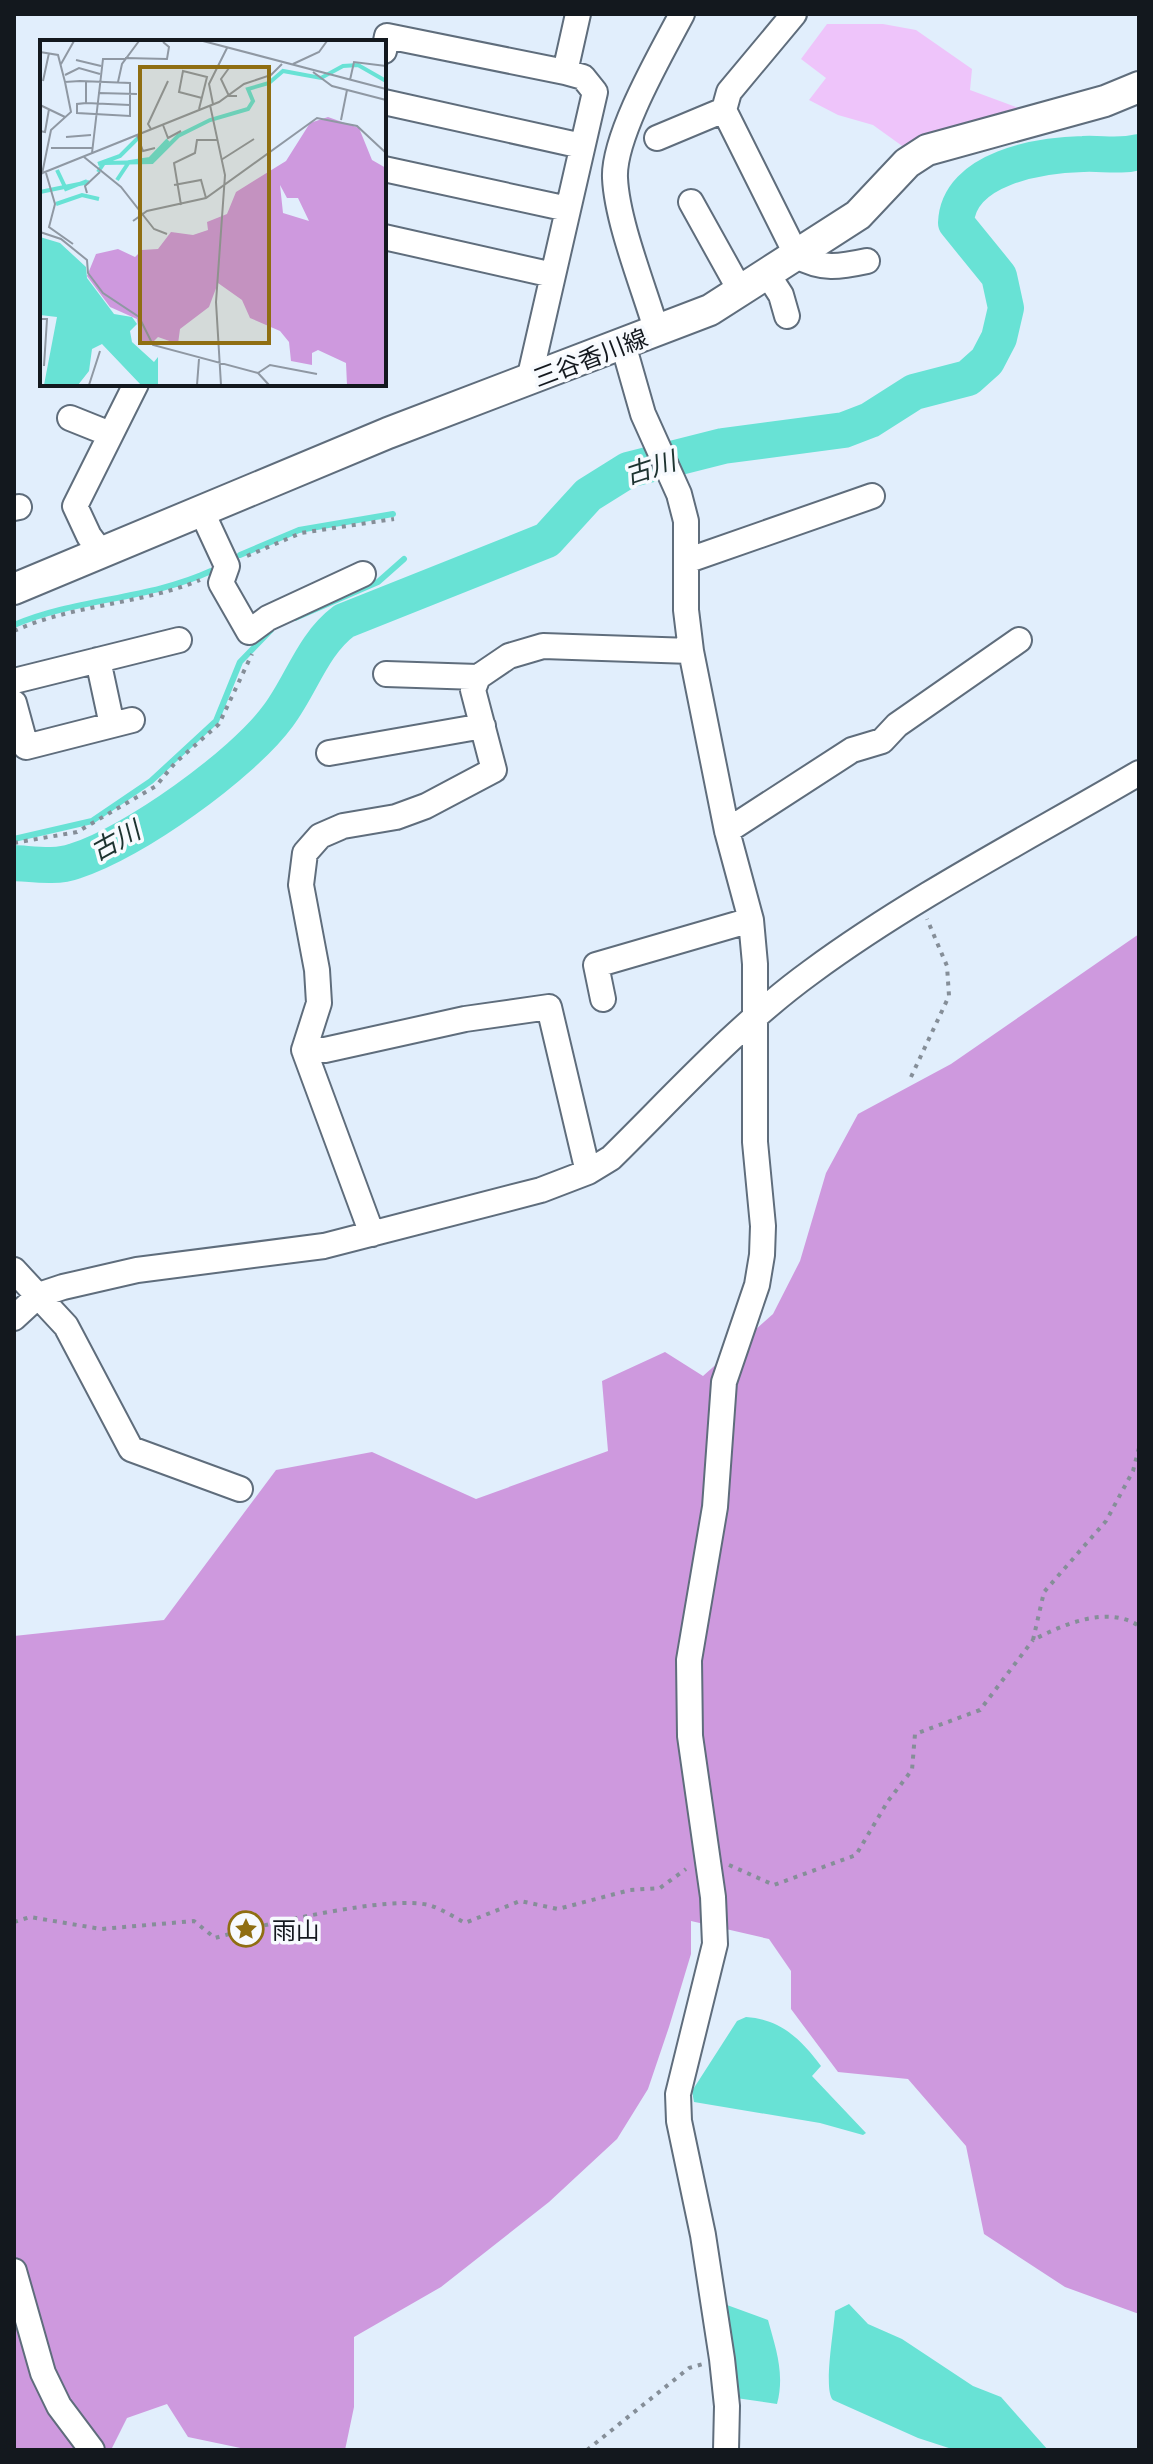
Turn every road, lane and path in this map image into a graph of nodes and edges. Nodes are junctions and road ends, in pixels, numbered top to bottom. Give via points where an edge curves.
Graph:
1 (578, 14) edge
2 (682, 14) edge
3 (794, 14) edge
4 (386, 41) edge
5 (565, 72) junction
6 (1139, 87) edge
7 (386, 102) edge
8 (724, 110) junction
9 (657, 138) dead end
10 (582, 146) junction
11 (386, 169) edge
12 (691, 202) dead end
13 (568, 209) junction
14 (386, 237) edge
15 (797, 256) junction
16 (867, 261) dead end
17 (553, 275) junction
18 (768, 275) junction
19 (741, 292) junction
20 (787, 316) dead end
21 (657, 332) junction
22 (623, 344) junction
23 (529, 380) junction
24 (135, 386) edge
25 (70, 418) dead end
26 (110, 434) junction
27 (872, 496) dead end
28 (201, 510) junction
29 (101, 552) junction
30 (686, 561) junction
31 (363, 574) dead end
32 (14, 589) edge
33 (179, 640) dead end
34 (1019, 640) dead end
35 (257, 650) dead end
36 (691, 651) junction
37 (98, 660) junction
38 (386, 674) dead end
39 (478, 677) junction
40 (14, 681) edge
41 (14, 703) edge
42 (483, 726) junction
43 (329, 753) dead end
44 (1139, 773) edge
45 (727, 831) junction
46 (14, 843) edge
47 (920, 902) junction
48 (751, 920) junction
49 (603, 999) dead end
50 (757, 1014) junction
51 (304, 1050) junction
52 (911, 1077) dead end
53 (588, 1172) junction
54 (372, 1234) junction
55 (14, 1270) edge
56 (39, 1295) junction
57 (14, 1318) edge
58 (1139, 1448) edge
59 (240, 1489) dead end
60 (1139, 1626) edge
61 (1033, 1640) junction
62 (707, 1855) junction
63 (14, 1922) edge
64 (14, 2271) edge
65 (722, 2359) junction
66 (92, 2450) edge
67 (587, 2450) edge
68 (726, 2450) edge

1 - 5 street
2 - 21 street via 637,106 615,177
3 - 8 street via 729,92
4 - 5 street via 387,36
5 - 10 street via 583,77 595,92
6 - 15 main road, 三谷香川線 via 927,150 907,163 858,215
7 - 10 street
8 - 9 street
8 - 15 street
10 - 13 street
11 - 13 street
12 - 19 street
13 - 17 street
14 - 17 street
15 - 16 street via 817,267
15 - 18 main road, 三谷香川線
17 - 23 street
18 - 19 main road, 三谷香川線
18 - 20 street
19 - 21 main road, 三谷香川線
21 - 22 main road, 三谷香川線
22 - 23 main road, 三谷香川線
22 - 30 street via 643,414 686,521
23 - 28 main road, 三谷香川線
24 - 26 street
25 - 26 street
26 - 29 street via 75,506
27 - 30 street
28 - 29 main road, 三谷香川線
28 - 31 street via 227,566 221,583 249,632
29 - 32 main road, 三谷香川線
30 - 36 street
33 - 37 street
34 - 45 street via 882,741 852,750
35 - 46 path via 240,674 219,724 156,786 77,832
36 - 39 street via 543,646 509,656
36 - 45 street
37 - 40 street
37 - 41 street via 122,723 26,747
38 - 39 street
39 - 42 street via 473,690
42 - 43 street
42 - 51 street via 494,770 426,806 320,836 305,853 301,885 319,1003
44 - 47 street
45 - 48 street
47 - 50 street via 812,971
47 - 52 path via 947,966 949,996
48 - 49 street via 596,965
48 - 50 street
50 - 53 street via 611,1158
50 - 62 street via 755,1142 762,1255 724,1382 715,1507 689,1660 690,1736
51 - 53 street via 549,1007
51 - 54 street
53 - 54 street via 541,1190
54 - 56 street via 324,1246 137,1270
55 - 56 street
56 - 57 street
56 - 59 street via 66,1326 131,1449
58 - 61 path via 1133,1471 1106,1521 1044,1592
60 - 61 path via 1109,1614
61 - 62 path via 980,1710 915,1734 912,1770 856,1855 774,1885
62 - 63 path via 660,1888 630,1890 558,1909 520,1901 465,1923 430,1905 404,1903 319,1913 215,1938 194,1921 101,1929 30,1917
62 - 65 street via 715,1944 678,2094
64 - 66 street via 43,2373 59,2406
65 - 67 path via 689,2368
65 - 68 street

